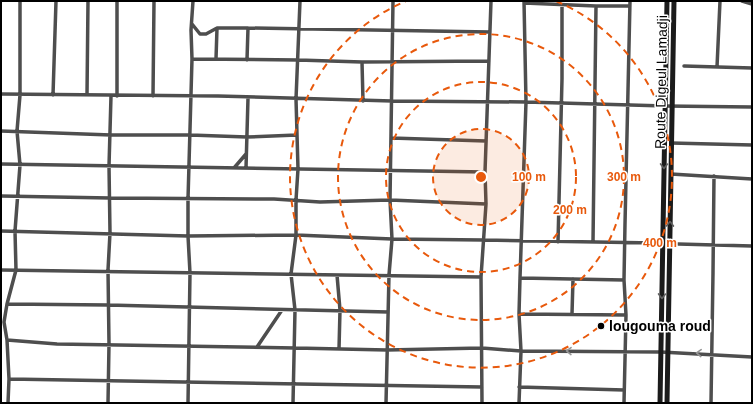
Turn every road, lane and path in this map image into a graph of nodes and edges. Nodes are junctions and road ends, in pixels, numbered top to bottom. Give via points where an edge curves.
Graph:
1 (20, 1) edge
2 (56, 1) edge
3 (88, 1) edge
4 (117, 1) edge
5 (154, 1) edge
6 (193, 1) edge
7 (300, 1) edge
8 (393, 1) edge
9 (490, 1) edge
10 (667, 1) edge
11 (674, 1) edge
12 (720, 1) edge
13 (742, 1) edge
14 (524, 2) edge
15 (630, 3) edge
16 (752, 4) edge
17 (562, 5) junction
18 (596, 6) junction
19 (192, 24) junction
20 (217, 28) junction
21 (248, 28) junction
22 (299, 29) junction
23 (393, 31) junction
24 (490, 32) junction
25 (200, 34) junction
26 (192, 42) junction
27 (192, 59) junction
28 (216, 59) junction
29 (247, 60) junction
30 (298, 60) junction
31 (489, 61) junction
32 (362, 62) junction
33 (393, 62) junction
34 (684, 66) dead end
35 (717, 67) junction
36 (752, 68) edge
37 (1, 94) edge
38 (20, 95) junction
39 (53, 95) junction
40 (87, 95) junction
41 (111, 96) junction
42 (117, 96) junction
43 (153, 96) junction
44 (190, 96) junction
45 (248, 98) junction
46 (296, 99) junction
47 (363, 101) junction
48 (392, 102) junction
49 (488, 102) junction
50 (526, 102) junction
51 (561, 103) junction
52 (595, 104) junction
53 (628, 105) junction
54 (665, 106) junction
55 (672, 106) junction
56 (752, 107) edge
57 (1, 131) edge
58 (17, 132) junction
59 (190, 134) junction
60 (110, 135) junction
61 (297, 135) junction
62 (246, 137) junction
63 (391, 138) junction
64 (486, 142) junction
65 (671, 143) junction
66 (752, 145) edge
67 (246, 154) junction
68 (1, 164) edge
69 (20, 164) junction
70 (109, 166) junction
71 (189, 168) junction
72 (234, 168) junction
73 (246, 168) junction
74 (298, 169) junction
75 (391, 171) junction
76 (485, 172) junction
77 (671, 174) junction
78 (714, 176) junction
79 (752, 179) edge
80 (1, 196) edge
81 (17, 196) junction
82 (110, 198) junction
83 (188, 199) junction
84 (296, 200) junction
85 (390, 200) junction
86 (486, 204) junction
87 (1, 231) edge
88 (15, 231) junction
89 (110, 233) junction
90 (296, 235) junction
91 (188, 236) junction
92 (392, 239) junction
93 (483, 240) junction
94 (522, 240) junction
95 (558, 242) junction
96 (593, 242) junction
97 (626, 243) junction
98 (655, 243) dead end
99 (678, 244) dead end
100 (714, 245) junction
101 (752, 246) edge
102 (2, 270) edge
103 (16, 270) junction
104 (108, 270) junction
105 (190, 272) junction
106 (291, 274) junction
107 (337, 275) junction
108 (388, 275) junction
109 (481, 277) junction
110 (520, 278) junction
111 (573, 279) junction
112 (624, 280) junction
113 (6, 304) junction
114 (108, 304) junction
115 (190, 307) junction
116 (282, 310) junction
117 (295, 310) junction
118 (340, 310) junction
119 (388, 312) junction
120 (520, 314) junction
121 (572, 314) junction
122 (626, 315) junction
123 (7, 340) junction
124 (110, 344) junction
125 (190, 346) junction
126 (257, 347) junction
127 (295, 348) junction
128 (482, 348) junction
129 (339, 349) junction
130 (387, 350) junction
131 (521, 351) junction
132 (625, 352) junction
133 (661, 352) junction
134 (668, 352) junction
135 (712, 354) junction
136 (752, 357) edge
137 (9, 379) junction
138 (109, 380) junction
139 (188, 381) junction
140 (293, 383) junction
141 (386, 384) junction
142 (519, 386) junction
143 (482, 387) junction
144 (624, 390) junction
145 (8, 403) edge
146 (108, 403) edge
147 (188, 403) edge
148 (293, 403) edge
149 (386, 403) edge
150 (482, 403) edge
151 (519, 403) edge
152 (624, 403) edge
153 (660, 403) edge
154 (667, 403) edge
155 (711, 403) edge

1 - 38 street
2 - 39 street
3 - 40 street
4 - 42 street
5 - 43 street
6 - 19 street
7 - 22 street
8 - 23 street
9 - 24 street
10 - 54 main road
11 - 55 main road, Route Digeul Lamadji
12 - 35 street
13 - 16 street
14 - 17 street
14 - 50 street
15 - 18 street
15 - 53 street
17 - 18 street
17 - 51 street
18 - 52 street
19 - 25 street
19 - 26 street
20 - 21 street
20 - 25 street
20 - 28 street
21 - 22 street
21 - 29 street
22 - 23 street
22 - 30 street
23 - 24 street
23 - 33 street
24 - 31 street
25 - 26 street via 195,36
26 - 27 street
27 - 28 street
27 - 44 street
28 - 29 street
29 - 30 street
30 - 32 street
30 - 46 street
31 - 33 street
31 - 49 street
32 - 33 street
32 - 47 street
33 - 48 street
34 - 35 street
35 - 36 street
37 - 38 street
38 - 39 street
38 - 58 street
39 - 40 street
40 - 41 street
41 - 42 street
41 - 60 street
42 - 43 street
43 - 44 street
44 - 45 street
44 - 59 street
45 - 46 street
45 - 62 street
46 - 47 street
46 - 61 street
47 - 48 street
48 - 49 street
48 - 63 street
49 - 50 street
49 - 64 street
50 - 51 street
50 - 94 street
51 - 52 street
51 - 95 street
52 - 53 street
52 - 96 street
53 - 54 street
53 - 97 street
54 - 55 street
54 -> 133 main road
55 - 56 street
55 - 65 main road, Route Digeul Lamadji
57 - 58 street
58 - 60 street
58 - 69 street
59 - 60 street
59 - 62 street
59 - 71 street
60 - 70 street
61 - 62 street
61 - 74 street
62 - 67 street
63 - 64 street
63 - 75 street
64 - 76 street
65 - 66 street
65 - 77 main road, Route Digeul Lamadji
67 - 72 street
67 - 73 street
68 - 69 street
69 - 70 street
69 - 81 street
70 - 71 street
70 - 82 street
71 - 72 street
71 - 83 street
72 - 73 street
73 - 74 street
74 - 75 street
74 - 84 street
75 - 76 street
75 - 85 street
76 - 86 street
77 - 78 street
134 -> 77 main road, Route Digeul Lamadji
78 - 79 street
78 - 100 street
80 - 81 street
81 - 82 street
81 - 88 street
82 - 83 street
82 - 89 street
83 - 84 street
83 - 91 street
84 - 85 street
84 - 90 street
85 - 86 street
85 - 92 street
86 - 93 street
87 - 88 street
88 - 89 street
88 - 103 street
89 - 91 street
89 - 104 street
90 - 91 street
90 - 92 street
90 - 106 street
91 - 105 street
92 - 93 street
92 - 108 street
93 - 94 street
93 - 109 street
94 - 95 street
94 - 110 street
95 - 96 street
96 - 97 street
97 - 98 street
97 - 112 street
99 - 100 street
100 - 101 street
100 - 135 street
102 - 103 street
103 - 104 street
103 - 113 street
104 - 105 street
104 - 114 street
105 - 106 street
105 - 115 street
106 - 107 street
106 - 117 street
107 - 108 street
107 - 118 street
108 - 109 street
108 - 119 street
109 - 128 street
110 - 111 street
110 - 120 street
111 - 112 street
111 - 121 street
112 - 122 street
113 - 114 street
113 - 123 street via 4,322
114 - 115 street
114 - 124 street
115 - 116 street
115 - 125 street
116 - 117 street
116 - 126 street
117 - 118 street
117 - 127 street
118 - 119 street
118 - 129 street
119 - 130 street
120 - 121 street
120 - 131 street
121 - 122 street
122 - 132 street
123 - 124 street via 57,344
123 - 137 street
124 - 125 street
124 - 138 street
125 - 126 street
125 - 139 street
126 - 127 street
127 - 129 street
127 - 140 street
128 - 130 street
128 - 131 street
128 - 143 street
129 - 130 street
130 - 141 street
132 -> 131 street
131 - 142 street
132 - 133 street
132 - 144 street
133 - 134 street
133 - 153 main road
135 -> 134 street
134 - 154 main road, Route Digeul Lamadji
135 - 136 street
135 - 155 street
137 - 138 street
137 - 145 street
138 - 139 street
138 - 146 street
139 - 140 street
139 - 147 street
140 - 141 street
140 - 148 street
141 - 143 street
141 - 149 street
142 - 144 street
142 - 151 street
143 - 150 street
144 - 152 street

